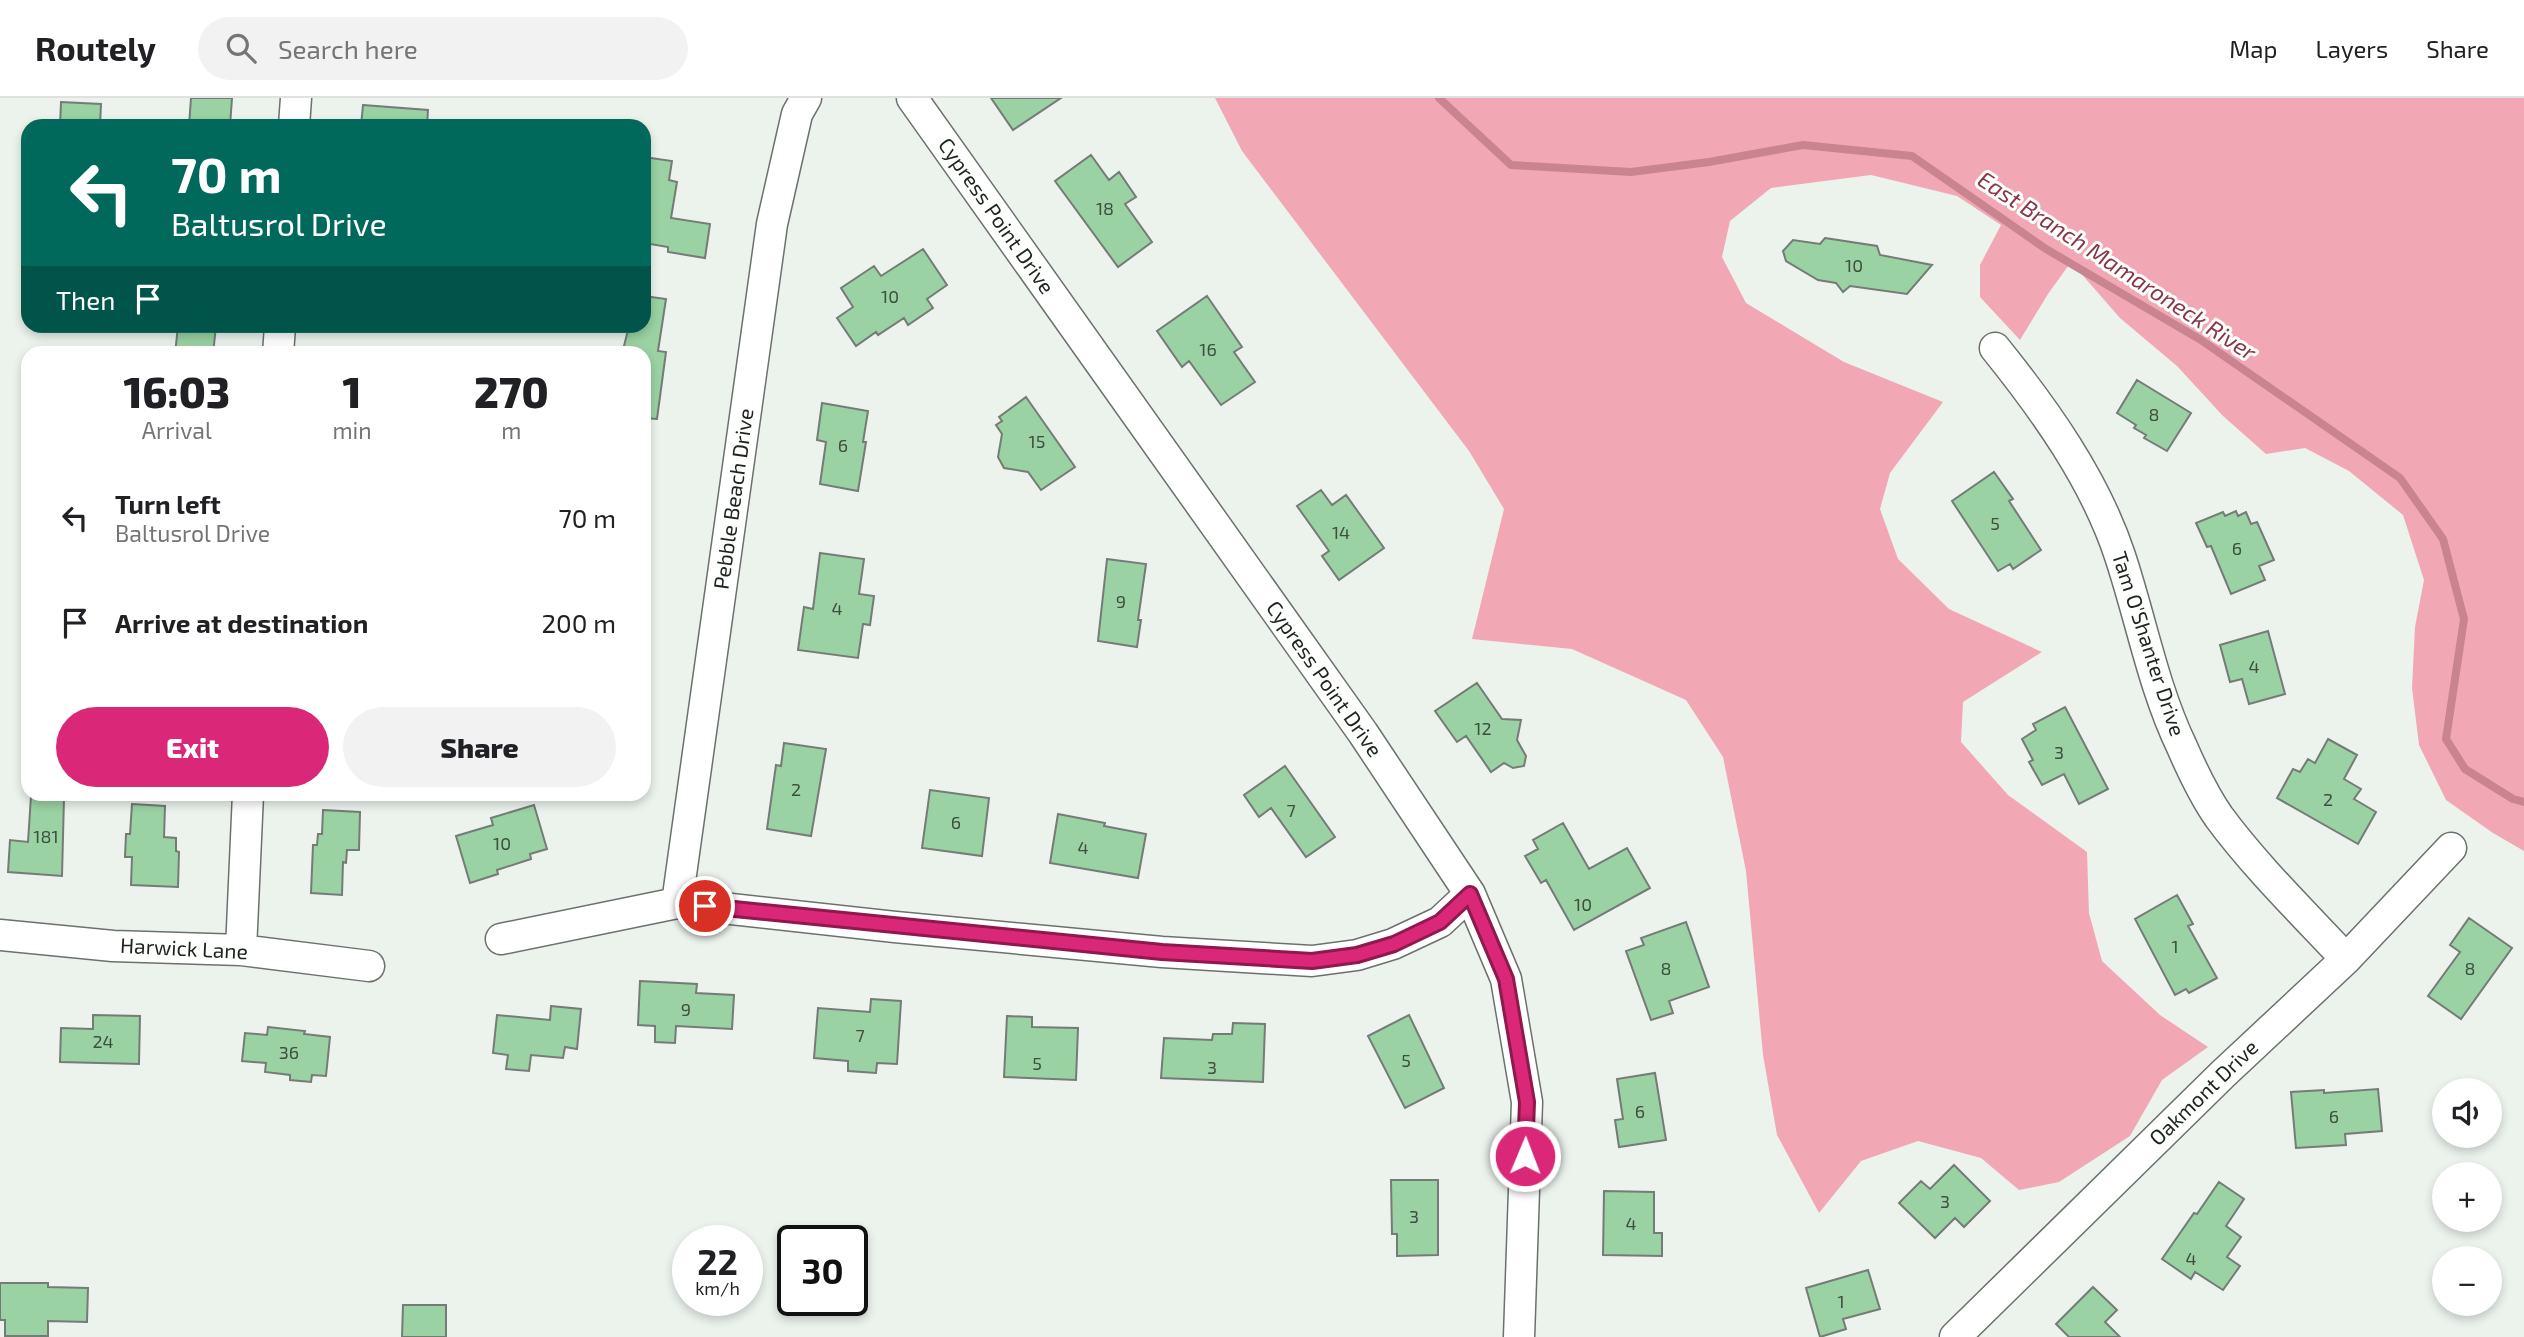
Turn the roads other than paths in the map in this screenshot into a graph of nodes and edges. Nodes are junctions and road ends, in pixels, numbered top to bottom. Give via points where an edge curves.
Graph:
1 (296, 98) edge
2 (806, 98) edge
3 (912, 98) edge
4 (294, 119) edge
5 (1995, 348) dead end
6 (248, 801) edge
7 (2451, 848) dead end
8 (1470, 894) junction
9 (677, 903) junction
10 (0, 935) edge
11 (501, 939) dead end
12 (241, 950) junction
13 (2346, 959) junction
14 (369, 966) dead end
15 (1518, 1337) edge
16 (1955, 1337) edge

1 - 4 street
2 - 9 street, Pebble Beach Drive via 797,114 772,224
3 - 8 street, Cypress Point Drive via 1363,733
5 - 13 street, Tam O'Shanter Drive via 2083,472 2119,553 2165,708 2219,816
6 - 12 street
7 - 13 street, Oakmont Drive
8 - 9 street via 1440,922 1394,944 1312,961 1162,952
8 - 15 street, Cypress Point Drive via 1506,979 1527,1102
9 - 11 street
10 - 12 street, Harwick Lane via 113,946
12 - 14 street, Harwick Lane
13 - 16 street, Oakmont Drive

